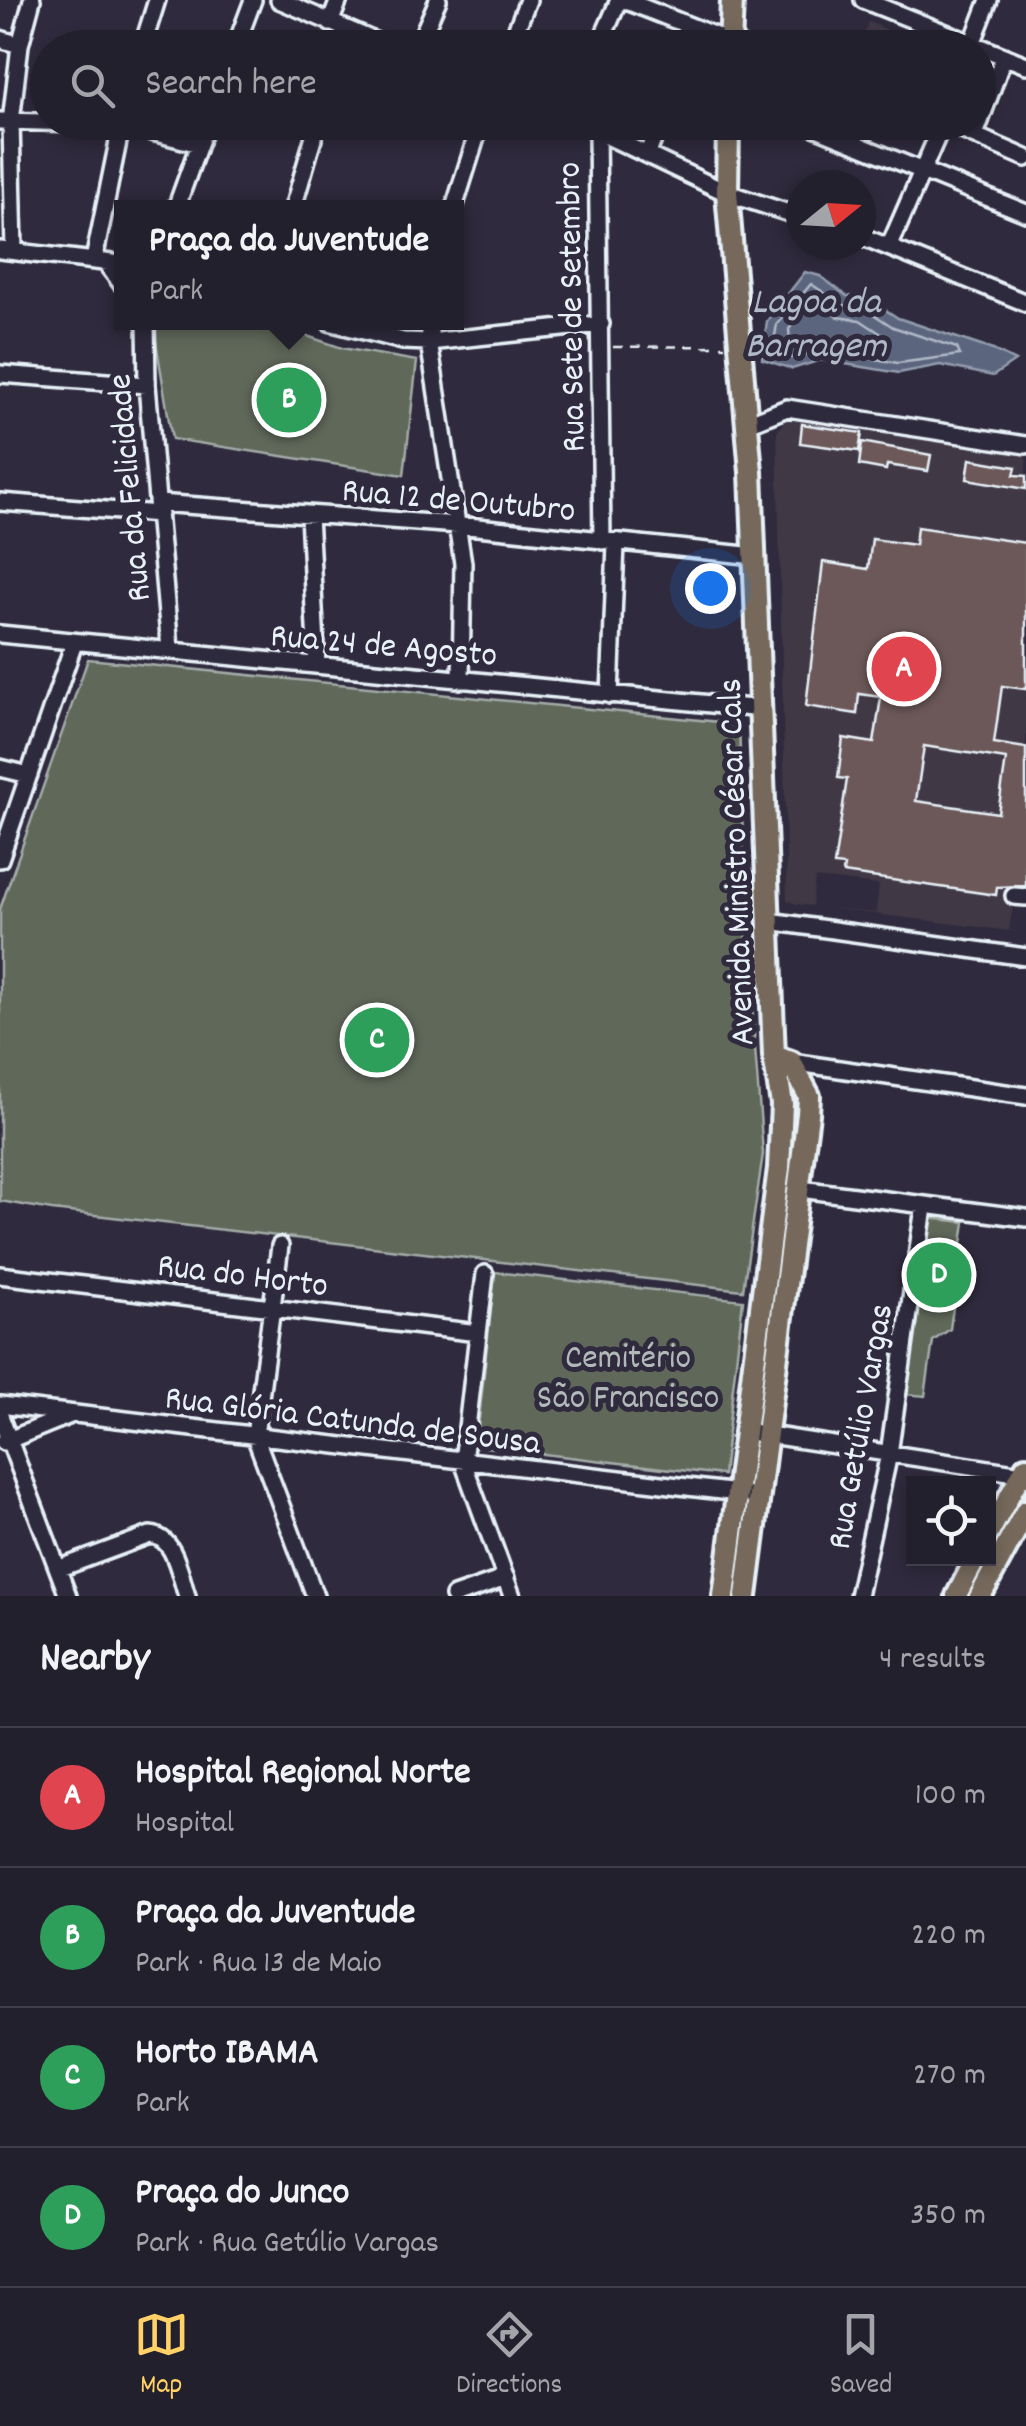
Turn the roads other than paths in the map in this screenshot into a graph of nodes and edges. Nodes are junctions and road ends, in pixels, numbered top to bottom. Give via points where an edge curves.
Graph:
1 (32, 0) edge
2 (157, 0) edge
3 (253, 0) edge
4 (279, 0) edge
5 (339, 0) edge
6 (438, 0) edge
7 (528, 0) edge
8 (622, 0) edge
9 (732, 0) edge
10 (863, 0) edge
11 (990, 0) edge
12 (338, 26) junction
13 (148, 30) edge
14 (242, 30) edge
15 (339, 30) edge
16 (348, 30) edge
17 (425, 30) edge
18 (516, 30) edge
19 (607, 30) edge
20 (698, 30) edge
21 (734, 30) edge
22 (937, 30) edge
23 (978, 30) edge
24 (0, 40) edge
25 (20, 45) junction
26 (996, 53) edge
27 (1004, 56) junction
28 (1026, 66) edge
29 (996, 78) edge
30 (5, 121) edge
31 (30, 121) edge
32 (119, 140) edge
33 (183, 140) edge
34 (200, 140) edge
35 (313, 140) edge
36 (475, 140) edge
37 (597, 140) edge
38 (616, 140) edge
39 (653, 140) edge
40 (728, 140) edge
41 (847, 140) edge
42 (936, 140) edge
43 (986, 140) edge
44 (198, 144) junction
45 (648, 153) junction
46 (1026, 158) edge
47 (924, 171) junction
48 (728, 193) junction
49 (179, 200) edge
50 (295, 200) edge
51 (457, 200) edge
52 (786, 212) edge
53 (1026, 213) edge
54 (876, 241) edge
55 (890, 245) junction
56 (7, 250) edge
57 (107, 262) edge
58 (1026, 303) edge
59 (600, 324) junction
60 (146, 330) edge
61 (361, 330) edge
62 (430, 330) edge
63 (429, 342) junction
64 (0, 374) edge
65 (147, 385) junction
66 (745, 424) junction
67 (1026, 445) edge
68 (0, 502) edge
69 (158, 508) junction
70 (309, 515) junction
71 (458, 525) junction
72 (609, 542) junction
73 (755, 556) junction
74 (0, 634) edge
75 (74, 643) junction
76 (170, 649) junction
77 (317, 665) junction
78 (461, 680) junction
79 (610, 695) junction
80 (762, 709) junction
81 (0, 768) edge
82 (30, 774) junction
83 (0, 859) edge
84 (770, 921) junction
85 (1026, 958) edge
86 (782, 1059) junction
87 (1026, 1096) edge
88 (800, 1190) junction
89 (924, 1207) junction
90 (1026, 1218) edge
91 (280, 1246) dead end
92 (485, 1274) dead end
93 (0, 1275) edge
94 (272, 1307) junction
95 (478, 1333) junction
96 (0, 1406) edge
97 (72, 1414) junction
98 (0, 1416) edge
99 (743, 1431) junction
100 (765, 1435) junction
101 (255, 1436) junction
102 (5, 1441) edge
103 (889, 1454) junction
104 (464, 1462) junction
105 (1024, 1471) edge
106 (736, 1492) junction
107 (758, 1496) junction
108 (1026, 1510) edge
109 (996, 1522) edge
110 (973, 1566) edge
111 (58, 1569) junction
112 (506, 1578) junction
113 (68, 1596) edge
114 (187, 1596) edge
115 (315, 1596) edge
116 (454, 1596) edge
117 (512, 1596) edge
118 (724, 1596) edge
119 (746, 1596) edge
120 (858, 1596) edge
121 (957, 1596) edge
122 (980, 1596) edge

1 - 25 street
2 - 13 street
3 - 14 street
4 - 12 street
5 - 12 street
6 - 17 street
7 - 18 street
8 - 19 street
8 - 20 street
9 - 21 main road
10 - 22 street
11 - 23 street
12 - 15 street
12 - 16 street
24 - 25 street
25 - 30 street
26 - 27 street
27 - 28 street
27 - 29 street
30 - 31 street
30 - 56 street
32 - 57 street
33 - 44 street
34 - 44 street
35 - 50 street
36 - 51 street
37 - 59 street, Rua Sete de Setembro
38 - 45 street
39 - 45 street
40 - 48 main road, Avenida Ministro César Cals
41 - 47 street
42 - 47 street
43 - 46 street
44 - 49 street
45 - 48 street
47 - 53 street
47 - 55 street
48 - 52 street
48 - 66 main road, Avenida Ministro César Cals
54 - 55 street
55 - 58 street
56 - 57 street
59 - 63 street
59 - 72 street, Rua Sete de Setembro
60 - 65 street, Rua da Felicidade
61 - 63 street
62 - 63 street
63 - 71 street
64 - 65 street
65 - 69 street, Rua da Felicidade
66 - 67 street via 787,408
66 - 73 main road, Avenida Ministro César Cals
68 - 69 street, Rua 12 de Outubro
69 - 70 street, Rua 12 de Outubro
69 - 76 street, Rua da Felicidade
70 - 71 street, Rua 12 de Outubro
70 - 77 street
71 - 72 street, Rua 12 de Outubro
71 - 78 street
72 - 73 street, Rua 12 de Outubro
72 - 79 street, Rua Sete de Setembro
73 - 80 main road, Avenida Ministro César Cals
74 - 75 street, Rua 24 de Agosto
75 - 76 street, Rua 24 de Agosto
75 - 82 street
76 - 77 street, Rua 24 de Agosto
77 - 78 street, Rua 24 de Agosto
78 - 79 street, Rua 24 de Agosto
79 - 80 street, Rua 24 de Agosto
80 - 84 main road, Avenida Ministro César Cals
81 - 82 street
82 - 83 street
84 - 85 street
84 - 86 main road, Avenida Ministro César Cals
86 - 87 street
86 - 88 main road, Avenida Ministro César Cals via 809,1096
86 - 99 main road, Avenida Ministro César Cals via 778,1168
88 - 89 street
88 - 100 main road, Avenida Ministro César Cals
89 - 90 street
89 - 103 street, Rua Getúlio Vargas
91 - 94 street
92 - 95 street
93 - 94 street, Rua do Horto
94 - 95 street, Rua do Horto
94 - 101 street
95 - 104 street
96 - 97 street, Rua Glória Catunda de Sousa
97 - 101 street, Rua Glória Catunda de Sousa
97 - 102 street
98 - 102 street
99 - 100 street
99 - 106 main road, Avenida Ministro César Cals
100 - 103 street
100 - 107 main road, Avenida Ministro César Cals
101 - 104 street, Rua Glória Catunda de Sousa
101 - 115 street
102 - 111 street
103 - 105 street
103 - 120 street, Rua Getúlio Vargas
104 - 106 street, Rua Glória Catunda de Sousa
104 - 112 street
105 - 109 main road
106 - 107 street, Rua Glória Catunda de Sousa
106 - 118 main road, Avenida Ministro César Cals
107 - 119 main road, Avenida Ministro César Cals
108 - 122 main road
110 - 121 main road
111 - 113 street
111 - 114 street via 159,1536 168,1541
112 - 116 street
112 - 117 street

